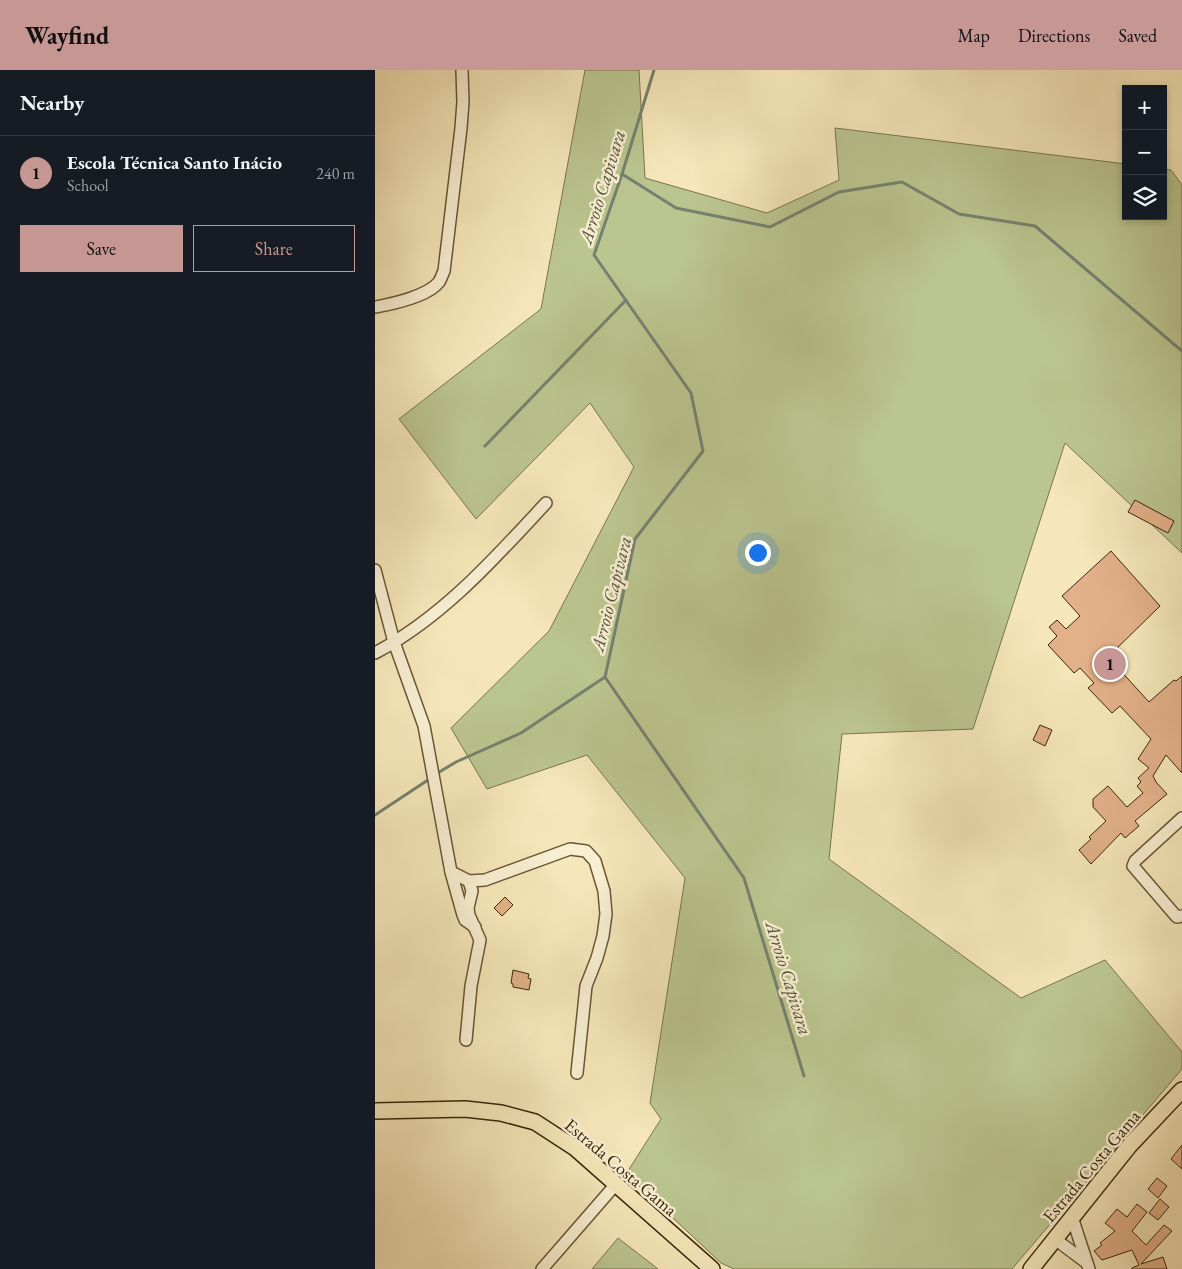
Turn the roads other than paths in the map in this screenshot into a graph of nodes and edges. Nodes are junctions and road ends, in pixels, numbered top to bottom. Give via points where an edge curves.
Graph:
1 (462, 70) edge
2 (375, 308) edge
3 (546, 503) dead end
4 (375, 570) edge
5 (394, 642) junction
6 (375, 652) edge
7 (1182, 818) edge
8 (451, 872) junction
9 (469, 881) junction
10 (1182, 916) edge
11 (475, 927) junction
12 (466, 1040) dead end
13 (577, 1073) dead end
14 (1182, 1090) edge
15 (375, 1111) edge
16 (616, 1184) junction
17 (1073, 1217) junction
18 (1055, 1239) junction
19 (1088, 1266) edge
20 (542, 1269) edge
21 (712, 1269) edge
22 (1031, 1269) edge

1 - 2 street via 461,128 444,271 433,288
3 - 5 street via 477,576 436,612
4 - 5 street
5 - 6 street
5 - 8 street via 424,726
7 - 10 street via 1133,864 1175,915
8 - 9 street
8 - 11 street via 465,920
9 - 11 street via 472,891 468,908
9 - 13 street via 493,878 570,849 585,851 595,861 604,891 606,914 597,958 586,986
11 - 12 street via 480,940 471,986
14 - 17 main road, Estrada Costa Gama via 1130,1145
15 - 16 main road, Estrada Costa Gama via 465,1109 518,1116 535,1122 575,1148
16 - 20 street
16 - 21 main road, Estrada Costa Gama
17 - 18 main road, Estrada Costa Gama
17 - 19 street
18 - 19 street
18 - 22 main road, Estrada Costa Gama

